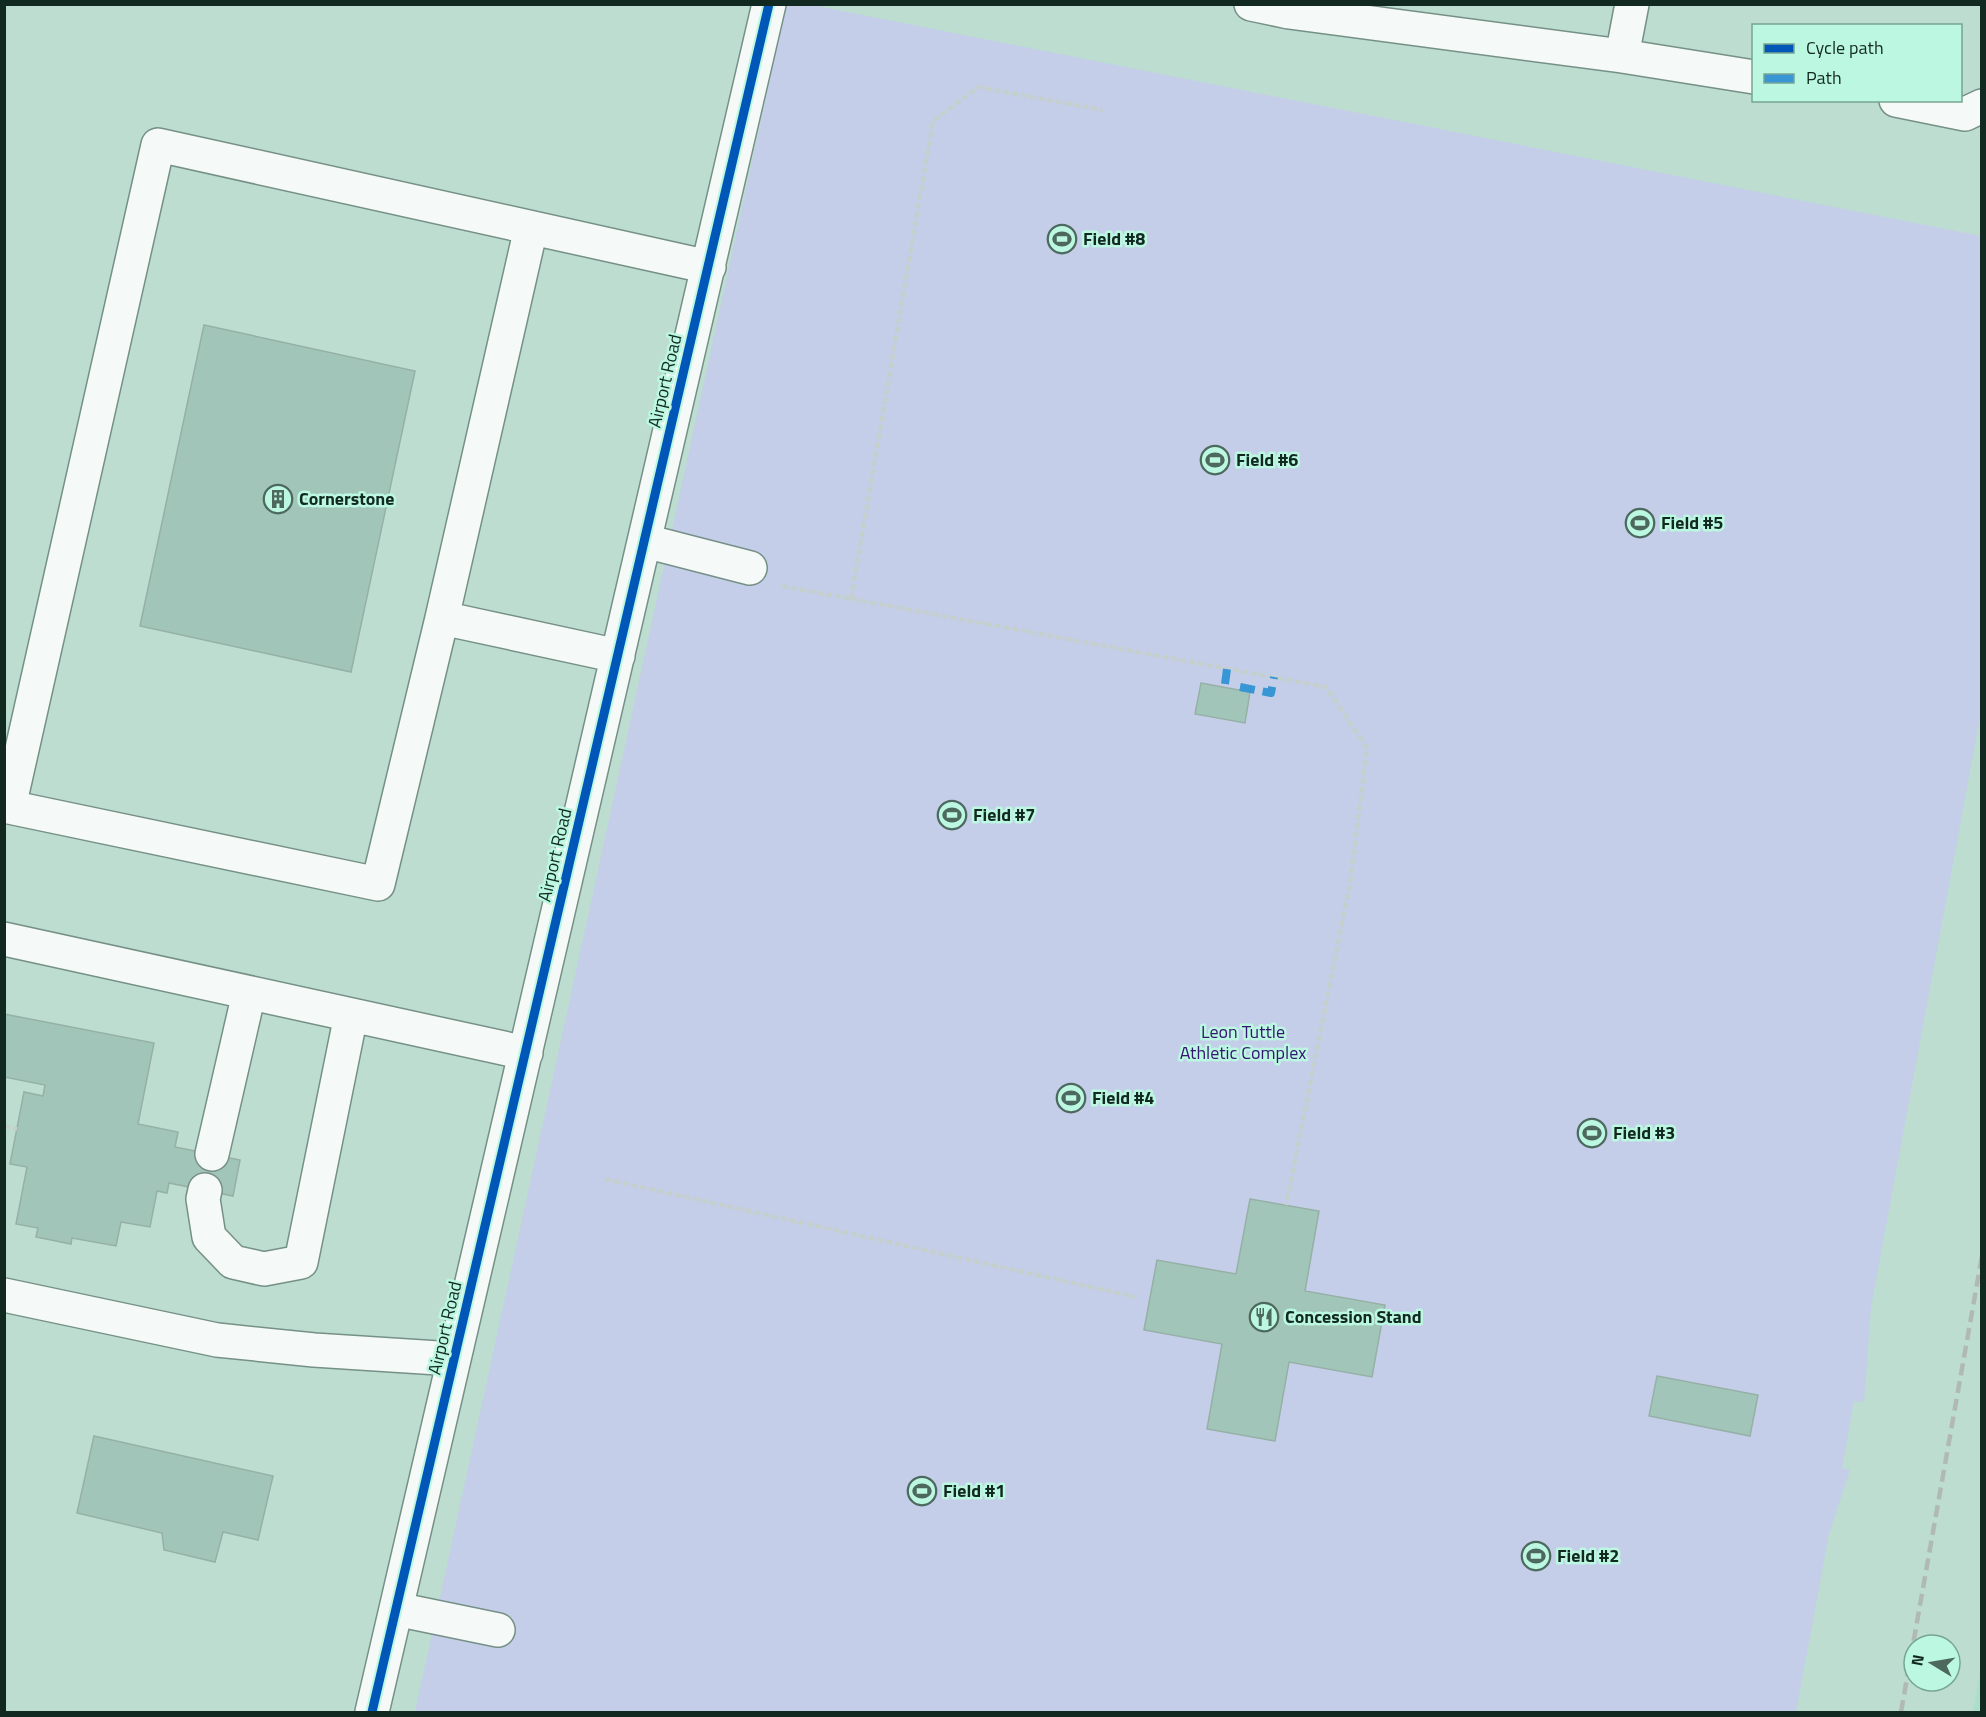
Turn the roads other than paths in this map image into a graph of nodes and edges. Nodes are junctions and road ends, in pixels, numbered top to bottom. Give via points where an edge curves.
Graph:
1 (770, 4) edge
2 (1251, 4) edge
3 (1632, 4) edge
4 (1289, 8) edge
5 (1622, 56) junction
6 (1752, 77) edge
7 (1906, 102) edge
8 (1982, 106) edge
9 (531, 228) junction
10 (709, 267) junction
11 (645, 541) junction
12 (750, 568) dead end
13 (442, 618) junction
14 (618, 656) junction
15 (4, 939) edge
16 (249, 993) junction
17 (351, 1015) junction
18 (526, 1053) junction
19 (212, 1155) dead end
20 (205, 1190) dead end
21 (4, 1295) edge
22 (454, 1359) junction
23 (396, 1609) junction
24 (498, 1630) dead end
25 (372, 1713) edge

1 - 10 street, Airport Road
2 - 4 street
3 - 5 street
4 - 5 street
5 - 6 street
7 - 8 street via 1965,114
9 - 10 street
9 - 13 street
9 - 13 street via 158,145 9,807 378,884
10 - 11 street, Airport Road
11 - 12 street
11 - 14 street, Airport Road
13 - 14 street
14 - 18 street, Airport Road
15 - 16 street
16 - 17 street
16 - 19 street
17 - 18 street
17 - 20 street via 301,1262 264,1269 232,1262 209,1237
18 - 22 street, Airport Road
21 - 22 street via 217,1340
22 - 23 street, Airport Road
23 - 24 street
23 - 25 street, Airport Road

